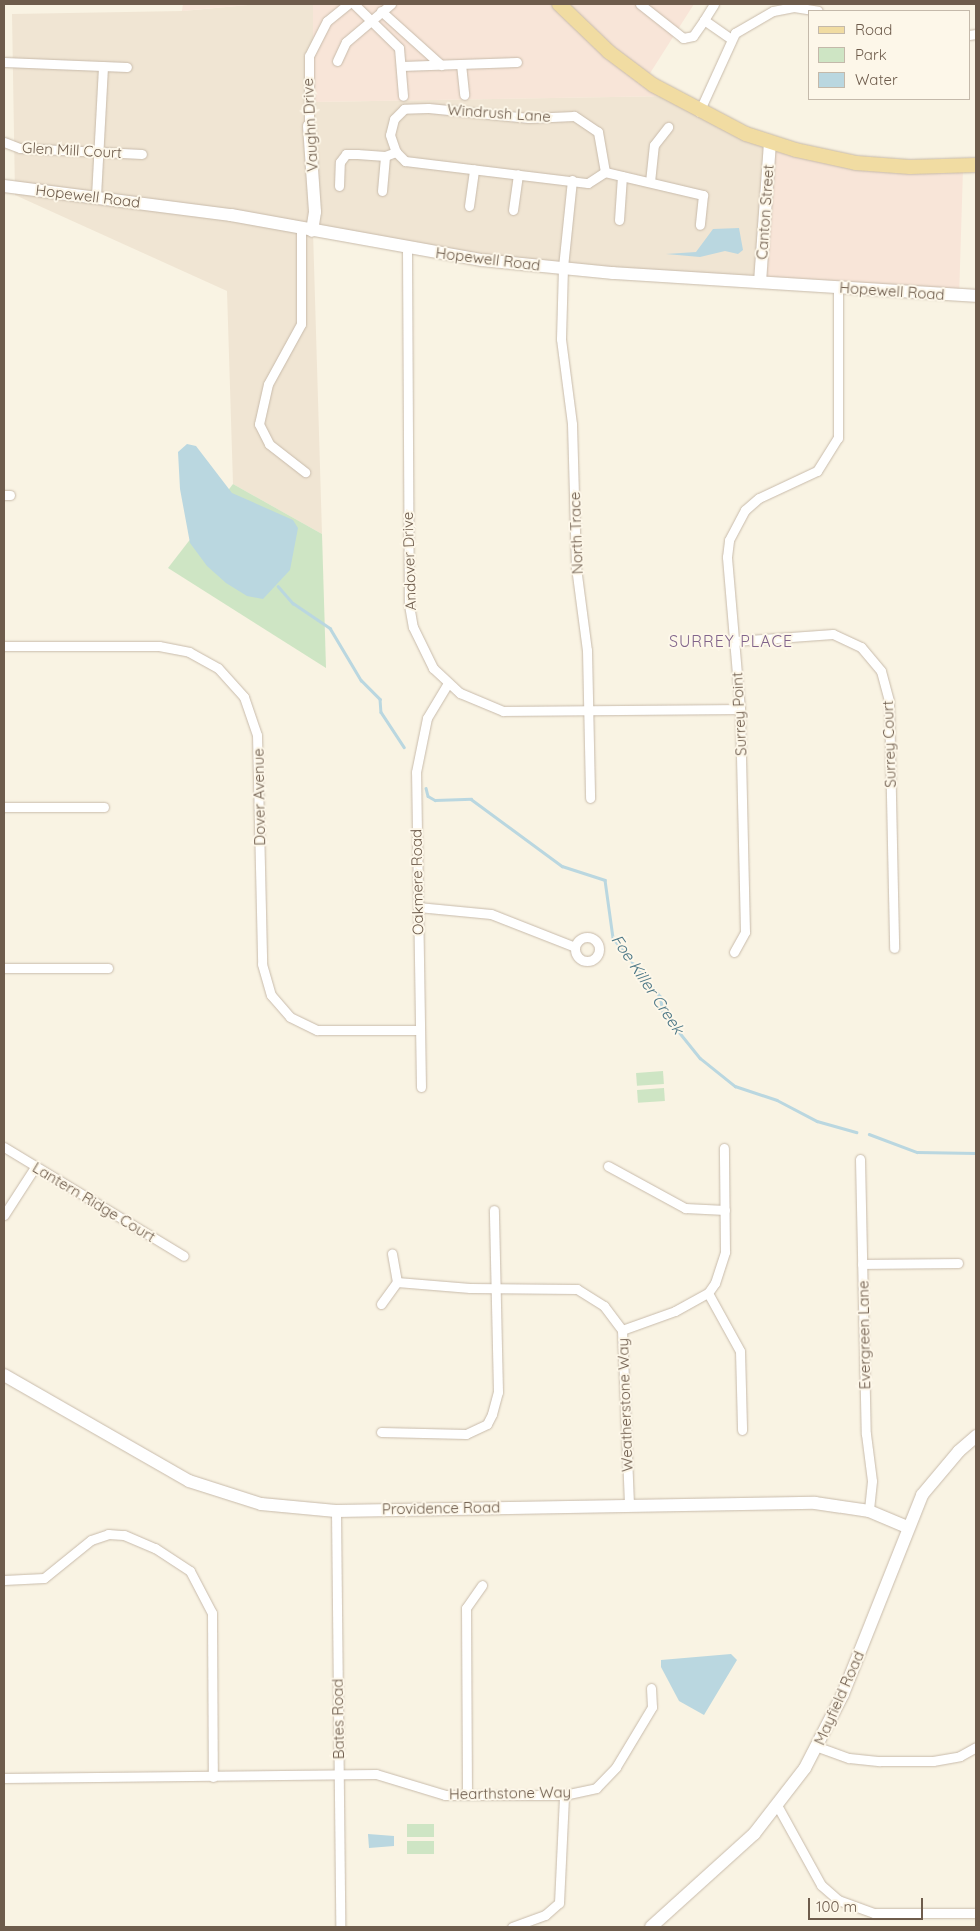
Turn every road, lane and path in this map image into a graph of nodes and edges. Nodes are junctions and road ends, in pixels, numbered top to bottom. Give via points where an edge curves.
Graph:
1 (348, 4) edge
2 (354, 4) edge
3 (391, 4) edge
4 (559, 4) edge
5 (640, 4) edge
6 (714, 4) edge
7 (813, 8) edge
8 (382, 11) junction
9 (704, 20) junction
10 (370, 21) junction
11 (731, 39) junction
12 (337, 61) dead end
13 (4, 62) edge
14 (517, 62) dead end
15 (461, 64) junction
16 (441, 65) junction
17 (103, 66) junction
18 (401, 66) junction
19 (127, 67) dead end
20 (464, 95) dead end
21 (403, 96) dead end
22 (699, 112) junction
23 (309, 126) joint
24 (668, 127) dead end
25 (4, 142) edge
26 (770, 143) junction
27 (99, 152) junction
28 (396, 152) junction
29 (142, 154) dead end
30 (385, 156) junction
31 (976, 165) edge
32 (474, 169) junction
33 (605, 172) junction
34 (518, 174) junction
35 (622, 176) junction
36 (572, 180) junction
37 (650, 182) junction
38 (4, 186) edge
39 (339, 186) dead end
40 (382, 191) dead end
41 (96, 196) junction
42 (469, 206) dead end
43 (513, 210) dead end
44 (619, 220) dead end
45 (700, 226) dead end
46 (306, 230) junction
47 (408, 249) junction
48 (562, 267) junction
49 (760, 282) junction
50 (838, 287) junction
51 (976, 296) edge
52 (306, 472) dead end
53 (735, 641) junction
54 (4, 646) edge
55 (448, 683) junction
56 (740, 709) junction
57 (589, 712) junction
58 (590, 798) dead end
59 (4, 807) edge
60 (104, 807) dead end
61 (418, 907) junction
62 (574, 947) dead end
63 (894, 948) dead end
64 (734, 952) dead end
65 (4, 968) edge
66 (108, 968) dead end
67 (420, 1030) junction
68 (420, 1087) dead end
69 (4, 1148) edge
70 (724, 1148) dead end
71 (860, 1159) dead end
72 (608, 1166) dead end
73 (35, 1167) junction
74 (494, 1210) dead end
75 (725, 1210) junction
76 (4, 1215) edge
77 (392, 1253) dead end
78 (184, 1256) dead end
79 (958, 1263) dead end
80 (862, 1264) junction
81 (397, 1282) junction
82 (495, 1288) junction
83 (708, 1294) junction
84 (381, 1304) dead end
85 (622, 1330) junction
86 (4, 1375) edge
87 (742, 1430) dead end
88 (381, 1432) dead end
89 (976, 1436) edge
90 (629, 1505) junction
91 (336, 1511) junction
92 (869, 1511) junction
93 (906, 1527) junction
94 (4, 1580) edge
95 (482, 1585) dead end
96 (651, 1688) dead end
97 (818, 1747) junction
98 (976, 1747) edge
99 (338, 1775) junction
100 (213, 1777) junction
101 (4, 1778) edge
102 (467, 1795) junction
103 (564, 1795) junction
104 (778, 1806) junction
105 (976, 1913) edge
106 (340, 1927) edge
107 (512, 1927) edge
108 (651, 1927) edge

1 - 23 street, Vaughn Drive via 327,22 309,56
2 - 10 street
3 - 8 street
4 - 22 main road via 632,70
5 - 9 street via 683,38 693,36
6 - 9 street
7 - 11 street via 773,11 754,20
8 - 10 street
8 - 16 street
9 - 11 street
10 - 12 street via 346,42
10 - 18 street via 400,48
11 - 22 street
13 - 17 street
14 - 15 street
15 - 16 street
15 - 20 street
16 - 18 street
17 - 19 street
17 - 27 street
18 - 21 street
22 - 26 main road
23 - 46 street, Vaughn Drive via 315,212
24 - 37 street via 654,145
25 - 27 street, Glen Mill Court via 20,148
26 - 31 main road via 824,157 883,166
26 - 49 street, Canton Street
27 - 29 street, Glen Mill Court
27 - 41 street
28 - 30 street
28 - 32 street via 405,161
28 - 33 street, Windrush Lane via 390,135 394,119 404,109 529,118 574,116 598,132
30 - 39 street via 346,154 340,162
30 - 40 street
32 - 34 street
32 - 42 street
33 - 35 street
33 - 36 street via 588,183
34 - 36 street
34 - 43 street
35 - 37 street
35 - 44 street
36 - 48 street
37 - 45 street via 703,194
38 - 41 street, Hopewell Road
41 - 46 street, Hopewell Road
46 - 47 street, Hopewell Road
46 - 52 street via 302,324 268,384 259,424 269,444
47 - 48 street, Hopewell Road
47 - 55 street, Andover Drive via 409,605 421,648
48 - 49 street, Hopewell Road
48 - 57 street, North Trace via 561,339 572,424 576,566 587,650
49 - 50 street, Hopewell Road
50 - 51 street, Hopewell Road
50 - 53 street, Surrey Point via 838,438 816,471 759,498 735,525 728,557
53 - 56 street, Surrey Point
53 - 63 street, Surrey Court via 833,634 861,647 881,671 889,700
54 - 67 street, Dover Avenue via 159,646 189,652 218,668 244,698 257,735 262,964 271,994 290,1017 317,1030
55 - 57 street, Andover Drive via 474,701 503,711
55 - 61 street, Oakmere Road via 427,718 417,757
56 - 57 street, Andover Drive
56 - 64 street, Surrey Point via 745,932
57 - 58 street, North Trace
59 - 60 street
61 - 62 street via 491,914
61 - 67 street, Oakmere Road
65 - 66 street
67 - 68 street, Oakmere Road
69 - 73 street, Lantern Ridge Court
70 - 75 street
71 - 80 street, Evergreen Lane
72 - 75 street via 685,1208
73 - 76 street
73 - 78 street, Lantern Ridge Court
74 - 82 street
75 - 83 street via 721,1273
77 - 81 street
79 - 80 street
80 - 92 street, Evergreen Lane via 866,1434 872,1481
81 - 82 street, Weatherstone Way
81 - 84 street
82 - 85 street, Weatherstone Way via 578,1290 596,1298
82 - 88 street via 498,1392 487,1424 455,1435
83 - 85 street via 675,1311
83 - 87 street via 740,1351
85 - 90 street, Weatherstone Way
86 - 91 street, Providence Road via 189,1481 261,1504
89 - 93 street, Mayfield Road via 927,1486
90 - 91 street, Providence Road
90 - 92 street, Providence Road via 779,1502
91 - 99 street, Bates Road
92 - 93 street, Providence Road
93 - 97 street, Mayfield Road via 859,1654
94 - 100 street via 44,1578 91,1540 108,1534 124,1535 155,1548 190,1571 212,1613
95 - 102 street via 466,1608
96 - 103 street, Hearthstone Way via 652,1707 616,1767 596,1788
97 - 98 street via 849,1758 880,1761 933,1760 960,1756
97 - 104 street, Mayfield Road
99 - 100 street, Hearthstone Way
99 - 102 street, Hearthstone Way via 383,1774 445,1795
99 - 106 street, Bates Road
100 - 101 street, Hearthstone Way
102 - 103 street, Hearthstone Way
103 - 107 street via 560,1903 545,1915
104 - 105 street via 822,1885 838,1900 874,1913
104 - 108 street, Mayfield Road via 754,1834

